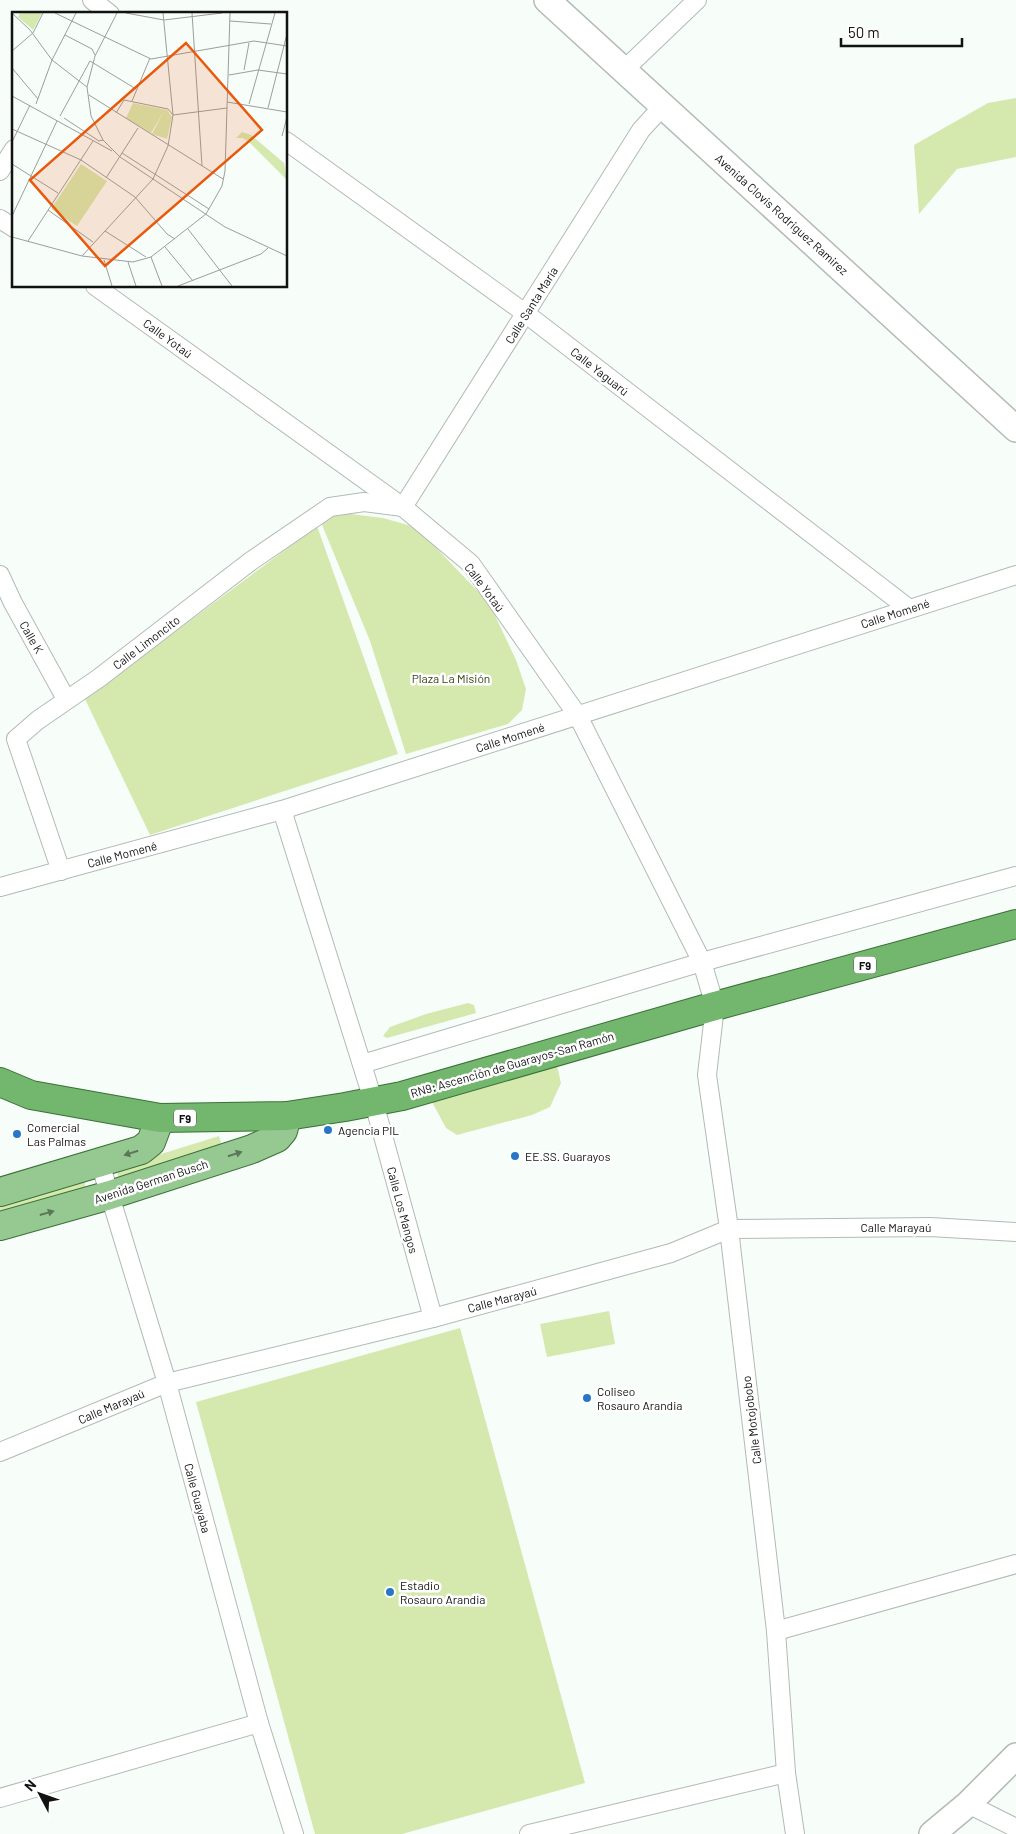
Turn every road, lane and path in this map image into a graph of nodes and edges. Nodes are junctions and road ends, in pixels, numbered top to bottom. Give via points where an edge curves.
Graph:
1 (547, 0) edge
2 (698, 0) edge
3 (625, 69) junction
4 (664, 106) junction
5 (288, 142) edge
6 (12, 152) edge
7 (0, 171) edge
8 (0, 219) edge
9 (12, 227) edge
10 (98, 288) edge
11 (525, 313) junction
12 (1016, 429) edge
13 (403, 508) junction
14 (0, 575) edge
15 (1016, 575) edge
16 (6, 605) edge
17 (908, 608) junction
18 (66, 698) junction
19 (578, 716) junction
20 (282, 810) junction
21 (61, 871) junction
22 (1016, 876) edge
23 (0, 887) edge
24 (1016, 924) edge
25 (702, 962) junction
26 (715, 1006) junction
27 (362, 1064) junction
28 (0, 1082) edge
29 (374, 1103) junction
30 (287, 1116) junction
31 (160, 1118) junction
32 (100, 1163) junction
33 (0, 1192) edge
34 (110, 1195) junction
35 (0, 1226) edge
36 (729, 1229) junction
37 (1016, 1232) edge
38 (433, 1318) junction
39 (167, 1383) junction
40 (0, 1452) edge
41 (1016, 1564) edge
42 (776, 1631) junction
43 (260, 1723) junction
44 (1016, 1756) edge
45 (786, 1773) junction
46 (0, 1798) edge
47 (968, 1804) junction
48 (1016, 1828) edge
49 (294, 1834) edge
50 (529, 1834) edge
51 (796, 1834) edge
52 (932, 1834) edge

1 - 3 main road, Avenida Clovis Rodriguez Ramirez
2 - 3 street
3 - 4 main road, Avenida Clovis Rodriguez Ramirez
4 - 11 street, Calle Santa María via 641,130
4 - 12 main road, Avenida Clovis Rodriguez Ramirez
5 - 11 street, Calle Yaguarú
6 - 7 street
8 - 9 street
10 - 13 street, Calle Yotaú
11 - 13 street, Calle Santa María
11 - 17 street, Calle Yaguarú
13 - 18 street, Calle Limoncito via 364,502 330,507 251,561 99,678
13 - 19 street, Calle Yotaú via 471,564
14 - 16 street, Calle K
15 - 17 street, Calle Momené
16 - 18 street, Calle K
17 - 19 street, Calle Momené
18 - 21 street, Calle Limoncito via 16,739
19 - 20 street, Calle Momené
19 - 25 street, Calle Yotaú
20 - 21 street, Calle Momené
20 - 27 street, Calle Los Mangos
21 - 23 street, Calle Momené
22 - 25 street
24 - 26 highway, RN9: Ascención de Guarayos-San Ramón / F9
25 - 26 street, Calle Yotaú
25 - 27 street
26 - 29 highway, RN9: Ascención de Guarayos-San Ramón / F9
26 - 36 street, Calle Motojobobo via 707,1075
27 - 29 street, Calle Los Mangos
28 - 31 highway, RN9: Ascención de Guarayos-San Ramón / F9 via 31,1094
29 - 30 highway, RN9: Ascención de Guarayos-San Ramón / F9
29 - 38 street, Calle Los Mangos
30 - 31 highway, RN9: Ascención de Guarayos-San Ramón / F9
34 -> 30 main road, Avenida German Busch via 277,1138 283,1131
31 -> 32 main road via 151,1142 141,1150
32 - 33 main road
32 - 34 street, Calle Guayaba
35 -> 34 main road, Avenida German Busch
34 - 39 street, Calle Guayaba
36 - 37 street, Calle Marayaú via 930,1227
36 - 38 street, Calle Marayaú via 671,1253
36 - 42 street, Calle Motojobobo
38 - 39 street, Calle Marayaú
39 - 40 street, Calle Marayaú
39 - 43 street, Calle Guayaba
41 - 42 street
42 - 45 street, Calle Motojobobo
43 - 46 street
43 - 49 street, Calle Guayaba
44 - 47 main road
45 - 50 street
45 - 51 street, Calle Motojobobo
47 - 48 street
47 - 52 main road

